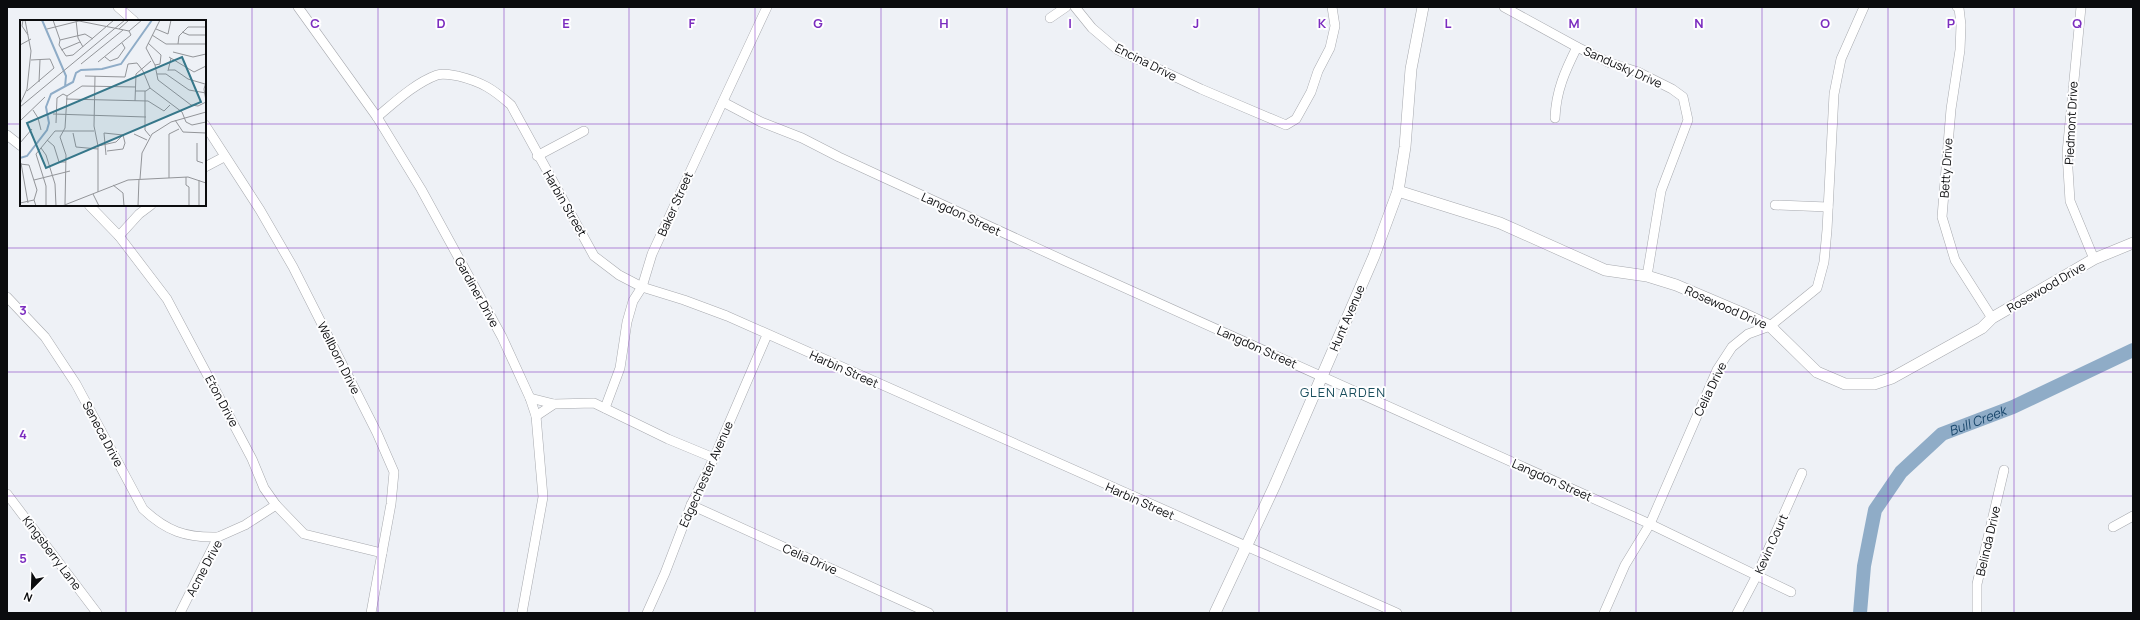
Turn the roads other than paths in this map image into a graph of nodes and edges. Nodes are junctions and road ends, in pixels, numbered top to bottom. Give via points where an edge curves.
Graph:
1 (118, 7) edge
2 (298, 7) edge
3 (767, 7) edge
4 (1066, 7) edge
5 (1075, 7) edge
6 (1332, 7) edge
7 (1422, 7) edge
8 (1504, 7) edge
9 (1864, 7) edge
10 (1957, 7) edge
11 (2081, 7) edge
12 (1050, 18) dead end
13 (133, 20) edge
14 (1577, 47) junction
15 (723, 102) junction
16 (377, 118) junction
17 (1555, 118) dead end
18 (206, 128) edge
19 (584, 132) dead end
20 (7, 135) edge
21 (20, 145) edge
22 (537, 156) junction
23 (224, 157) junction
24 (206, 166) edge
25 (1398, 191) junction
26 (1775, 205) dead end
27 (90, 206) edge
28 (150, 206) edge
29 (1828, 207) junction
30 (119, 236) junction
31 (2133, 243) edge
32 (2094, 258) junction
33 (1647, 276) junction
34 (642, 287) junction
35 (7, 296) edge
36 (1992, 318) junction
37 (1770, 326) junction
38 (767, 335) junction
39 (1322, 376) junction
40 (530, 398) junction
41 (554, 404) junction
42 (605, 408) junction
43 (536, 416) junction
44 (714, 458) junction
45 (2004, 470) dead end
46 (1802, 473) dead end
47 (7, 494) edge
48 (691, 505) junction
49 (276, 506) junction
50 (2133, 516) edge
51 (1650, 524) junction
52 (2113, 527) dead end
53 (1253, 532) junction
54 (218, 536) junction
55 (1234, 541) junction
56 (1246, 546) junction
57 (382, 553) junction
58 (1757, 575) junction
59 (1791, 592) dead end
60 (97, 613) edge
61 (180, 613) edge
62 (371, 613) edge
63 (522, 613) edge
64 (647, 613) edge
65 (929, 613) edge
66 (1215, 613) edge
67 (1397, 613) edge
68 (1604, 613) edge
69 (1737, 613) edge
70 (1977, 613) edge

1 - 13 street
2 - 16 street, Gardiner Drive
3 - 15 street, Baker Street
4 - 12 street
5 - 6 street, Encina Drive via 1092,28 1118,50 1286,125 1296,119 1312,92 1318,71 1330,48 1335,26
7 - 25 street, Hunt Avenue via 1411,69 1405,147
8 - 14 street, Sandusky Drive
9 - 29 street, Celia Drive via 1842,59 1834,94
10 - 36 street, Betty Drive via 1961,25 1960,50 1951,109 1942,217 1955,260
11 - 32 street, Piedmont Drive via 2067,153 2070,201
14 - 17 street via 1562,78 1555,101
14 - 33 street, Sandusky Drive via 1610,63 1638,72 1683,97 1688,120 1661,191
15 - 34 street, Baker Street via 652,254
15 - 39 street, Langdon Street via 874,174
16 - 22 street, Harbin Street via 424,81 439,74 466,78 494,90 511,106
16 - 40 street, Gardiner Drive via 421,189 502,337
18 - 23 street, Wellborn Drive
19 - 22 street
20 - 21 street
22 - 34 street, Harbin Street via 568,206 594,256 619,275
23 - 24 street
23 - 57 street, Wellborn Drive via 260,210 293,267 394,472
25 - 33 street, Rosewood Drive via 1500,223 1605,270
25 - 39 street, Hunt Avenue via 1374,256
26 - 29 street
27 - 30 street, Eton Drive
28 - 30 street via 138,214
29 - 37 street, Celia Drive via 1824,262 1817,288
30 - 49 street, Eton Drive via 167,299 252,459 264,488
31 - 32 street, Rosewood Drive
32 - 36 street, Rosewood Drive
33 - 37 street, Rosewood Drive via 1676,285
34 - 38 street, Harbin Street via 684,300
34 - 42 street, Baker Street via 633,302 627,322 620,368
35 - 54 street, Seneca Drive via 45,337 76,384 143,509 157,522 174,530 196,537
36 - 37 street, Rosewood Drive via 1982,328 1892,378 1874,384 1845,384 1817,372
37 - 51 street, Celia Drive via 1748,334 1732,347 1717,370
38 - 44 street, Edgechester Avenue
38 - 55 street, Harbin Street
39 - 51 street, Langdon Street
39 - 53 street, Hunt Avenue
40 - 41 street
40 - 43 street, Gardiner Drive
41 - 42 street via 594,403
41 - 43 street
42 - 44 street
43 - 63 street, Gardiner Drive via 543,497
44 - 48 street, Edgechester Avenue
45 - 70 street, Belinda Drive via 1977,584
46 - 58 street, Kevin Court
47 - 60 street, Kingsberry Lane
48 - 64 street, Edgechester Avenue
48 - 65 street, Celia Drive
49 - 54 street, Acme Drive via 245,525
49 - 57 street, Eton Drive via 304,534
50 - 52 street
51 - 58 street, Langdon Street
51 - 68 street, Celia Drive via 1625,565
53 - 55 street
53 - 56 street, Hunt Avenue
54 - 61 street, Acme Drive
55 - 56 street, Harbin Street
56 - 66 street, Hunt Avenue
56 - 67 street, Harbin Street
57 - 62 street, Wellborn Drive
58 - 59 street, Langdon Street
58 - 69 street, Kevin Court

